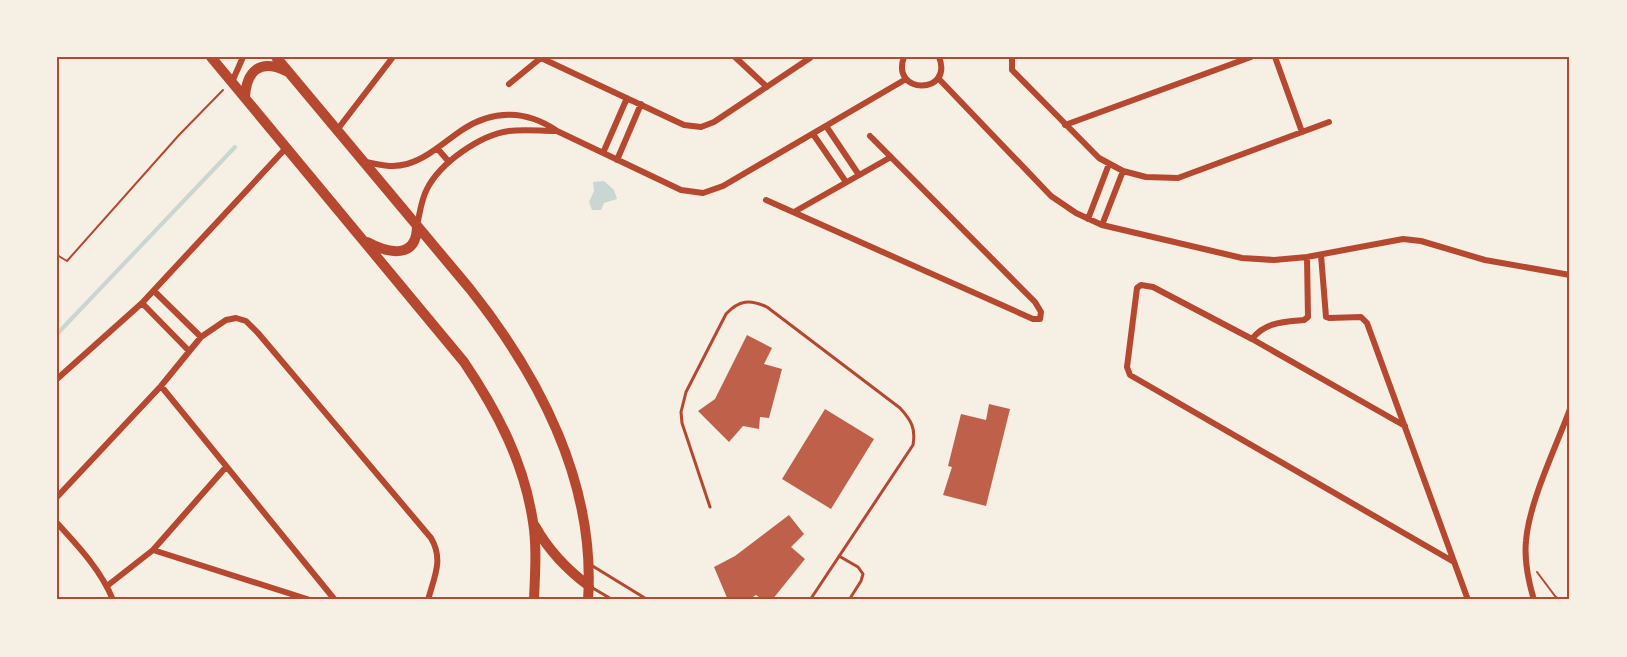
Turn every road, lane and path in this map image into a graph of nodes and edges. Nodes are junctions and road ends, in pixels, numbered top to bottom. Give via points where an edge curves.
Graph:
1 (211, 57) edge
2 (243, 57) edge
3 (276, 57) edge
4 (393, 57) edge
5 (735, 57) edge
6 (904, 57) edge
7 (939, 57) edge
8 (1012, 57) edge
9 (1251, 57) edge
10 (1275, 57) edge
11 (541, 58) edge
12 (810, 58) edge
13 (289, 73) junction
14 (938, 78) junction
15 (906, 79) junction
16 (232, 82) junction
17 (509, 84) dead end
18 (767, 87) junction
19 (245, 98) junction
20 (627, 98) junction
21 (641, 104) junction
22 (1329, 123) dead end
23 (1065, 125) junction
24 (826, 126) junction
25 (337, 130) junction
26 (557, 131) junction
27 (1302, 132) junction
28 (813, 134) junction
29 (870, 136) dead end
30 (286, 148) junction
31 (437, 148) junction
32 (603, 153) junction
33 (891, 157) junction
34 (617, 160) junction
35 (364, 162) junction
36 (449, 162) junction
37 (1109, 164) junction
38 (1123, 171) junction
39 (859, 175) junction
40 (846, 182) junction
41 (766, 200) dead end
42 (794, 212) junction
43 (1088, 219) junction
44 (1102, 225) junction
45 (417, 226) junction
46 (362, 239) junction
47 (57, 255) edge
48 (1321, 255) junction
49 (1307, 257) junction
50 (1570, 275) edge
51 (154, 291) junction
52 (142, 303) junction
53 (201, 337) junction
54 (1252, 339) junction
55 (189, 351) junction
56 (57, 379) edge
57 (160, 386) junction
58 (1570, 410) edge
59 (1405, 426) junction
60 (226, 467) junction
61 (57, 497) edge
62 (710, 507) dead end
63 (57, 522) edge
64 (534, 523) junction
65 (153, 550) junction
66 (839, 556) junction
67 (1454, 562) junction
68 (588, 563) junction
69 (1537, 572) dead end
70 (107, 586) junction
71 (589, 586) junction
72 (113, 600) edge
73 (309, 600) edge
74 (335, 600) edge
75 (428, 600) edge
76 (534, 600) edge
77 (588, 600) edge
78 (613, 600) edge
79 (648, 600) edge
80 (810, 600) edge
81 (849, 600) edge
82 (1468, 600) edge
83 (1534, 600) edge
84 (1560, 600) edge

1 - 16 main road
2 - 16 street
3 - 13 main road
4 - 25 street
5 - 18 street
6 - 15 street via 902,69
7 - 14 street via 942,69
8 - 23 street via 1012,69
9 - 23 street
10 - 27 street
11 - 17 street
11 - 20 street
12 - 18 street
13 - 19 main road via 275,66 256,70 249,76
13 - 25 main road
14 - 15 street via 930,85 920,86
14 - 43 street via 1051,196
15 - 24 street
16 - 19 main road
16 - 47 path via 202,110 67,261
18 - 21 street via 700,127 684,125
19 - 30 main road
20 - 21 street
20 - 32 street
21 - 34 street
22 - 27 street
23 - 37 street
24 - 28 street
24 - 39 street
25 - 35 main road
26 - 31 street via 530,117 501,115 475,123
26 - 32 street
26 - 36 street via 496,134 483,138
27 - 38 street via 1178,178 1158,179
28 - 34 street via 703,194 681,190
28 - 40 street
29 - 33 street
30 - 46 main road
30 - 51 street
31 - 35 street via 407,164
31 - 36 street
32 - 34 street
33 - 39 street
33 - 42 street via 1035,302 1040,319
35 - 45 main road
36 - 45 street via 425,192
37 - 38 street
37 - 43 street
38 - 44 street
39 - 40 street
40 - 42 street
41 - 42 street
43 - 44 street
44 - 49 street via 1242,258
45 - 46 main road via 413,243 400,251 385,251
45 - 68 main road via 491,315 536,387 570,465 584,524
46 - 64 main road via 464,362 487,396 519,464
48 - 49 street
48 - 50 street via 1383,241 1412,239 1485,260
48 - 59 street via 1326,317 1364,319
49 - 54 street via 1308,317 1272,324
51 - 52 street
51 - 53 street
52 - 55 street
52 - 56 street
53 - 55 street
53 - 75 street via 226,320 236,318 246,321 258,333 438,549
54 - 59 street
54 - 67 street via 1153,287 1141,285 1136,293 1128,372
55 - 57 street
57 - 60 street
57 - 61 street
58 - 83 street via 1531,514 1526,539
59 - 67 street
60 - 65 street
60 - 74 street
62 - 66 lane via 682,423 682,401 726,314 733,306 750,301 767,307 900,408 914,427 913,445
63 - 70 street
64 - 71 main road via 554,556
64 - 76 main road
65 - 70 street
65 - 73 street
66 - 80 lane
66 - 81 lane via 863,574
67 - 82 street
68 - 71 main road
68 - 79 lane
69 - 84 path
70 - 72 street
71 - 77 main road
71 - 78 lane

